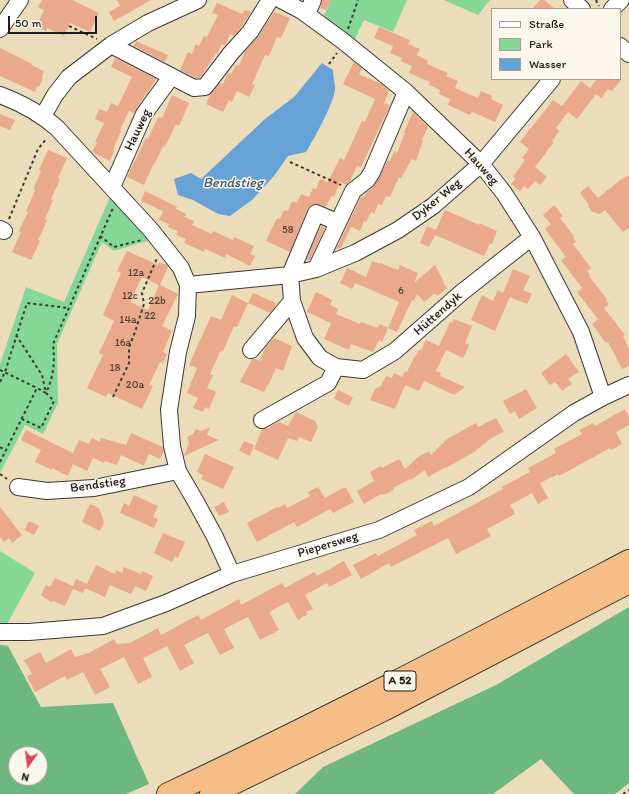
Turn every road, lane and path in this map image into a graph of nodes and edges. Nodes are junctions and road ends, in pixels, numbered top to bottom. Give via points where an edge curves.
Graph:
1 (20, 0) edge
2 (198, 0) edge
3 (270, 0) edge
4 (281, 0) edge
5 (358, 0) edge
6 (572, 0) edge
7 (621, 0) edge
8 (310, 7) edge
9 (581, 8) edge
10 (613, 8) edge
11 (70, 26) dead end
12 (0, 29) edge
13 (343, 41) junction
14 (110, 45) junction
15 (171, 77) junction
16 (551, 80) edge
17 (406, 92) junction
18 (0, 95) edge
19 (43, 116) junction
20 (57, 128) junction
21 (290, 162) dead end
22 (481, 164) junction
23 (115, 190) junction
24 (353, 191) junction
25 (337, 222) junction
26 (2, 230) edge
27 (151, 230) junction
28 (100, 236) junction
29 (532, 237) junction
30 (163, 244) junction
31 (316, 269) junction
32 (290, 274) junction
33 (188, 285) junction
34 (292, 301) junction
35 (68, 308) junction
36 (16, 335) junction
37 (251, 350) dead end
38 (336, 367) junction
39 (0, 370) edge
40 (5, 372) junction
41 (0, 382) edge
42 (629, 385) edge
43 (37, 388) junction
44 (46, 393) junction
45 (604, 397) junction
46 (113, 398) dead end
47 (22, 419) junction
48 (262, 420) dead end
49 (0, 447) edge
50 (6, 451) junction
51 (0, 462) edge
52 (178, 471) junction
53 (18, 487) dead end
54 (629, 561) edge
55 (232, 574) junction
56 (629, 582) edge
57 (0, 632) edge
58 (629, 790) edge
59 (168, 794) edge
60 (210, 794) edge
61 (623, 794) edge

1 - 12 street
2 - 14 street via 148,23
3 - 15 street via 250,32 205,87 194,88
4 - 8 street, Hauweg
5 - 13 path
6 - 9 street
7 - 10 street
8 - 13 street, Hauweg
11 - 14 path
13 - 17 street, Hauweg
14 - 15 street
14 - 19 street via 69,77
15 - 23 street, Hauweg via 144,114
16 - 22 street, Dyker Weg
17 - 22 street, Hauweg
17 - 24 street via 367,180
18 - 19 street
19 - 20 street
20 - 23 street
20 - 26 path via 38,149
21 - 24 path
22 - 29 street, Hauweg via 504,193
22 - 31 street, Dyker Weg via 433,206 398,230 355,253
23 - 27 street
23 - 28 path
24 - 25 street
25 - 31 street
25 - 32 street via 316,213
27 - 28 path via 143,240 114,247
27 - 30 street
28 - 35 path
29 - 38 street, Hüttendyk via 461,293 395,351 363,370
29 - 45 street, Hauweg via 581,332
30 - 33 street via 181,268
30 - 46 path via 142,293 144,304 129,347 129,363
31 - 32 street, Dyker Weg
32 - 33 street, Dyker Weg
32 - 34 street, Hüttendyk
33 - 52 street via 187,316 178,352 169,410 172,446
34 - 37 street
34 - 38 street, Hüttendyk via 305,338 320,358
35 - 36 path via 27,303
35 - 44 path via 53,344 52,379
36 - 40 path
36 - 44 path via 42,375
38 - 48 street via 328,383
39 - 40 path
40 - 41 path
40 - 43 path
42 - 45 street, Piepersweg
43 - 44 path
43 - 47 path
44 - 47 path via 54,401 41,428
45 - 55 street, Piepersweg via 574,413 469,487 379,530
47 - 50 path
49 - 50 path
50 - 51 path
52 - 53 street, Bendstieg via 94,488 47,491
52 - 55 street via 215,537
54 - 59 highway, A 52 via 376,694
55 - 57 street, Piepersweg via 166,603 103,626
56 - 60 highway, A 52 via 385,709
58 - 61 path

